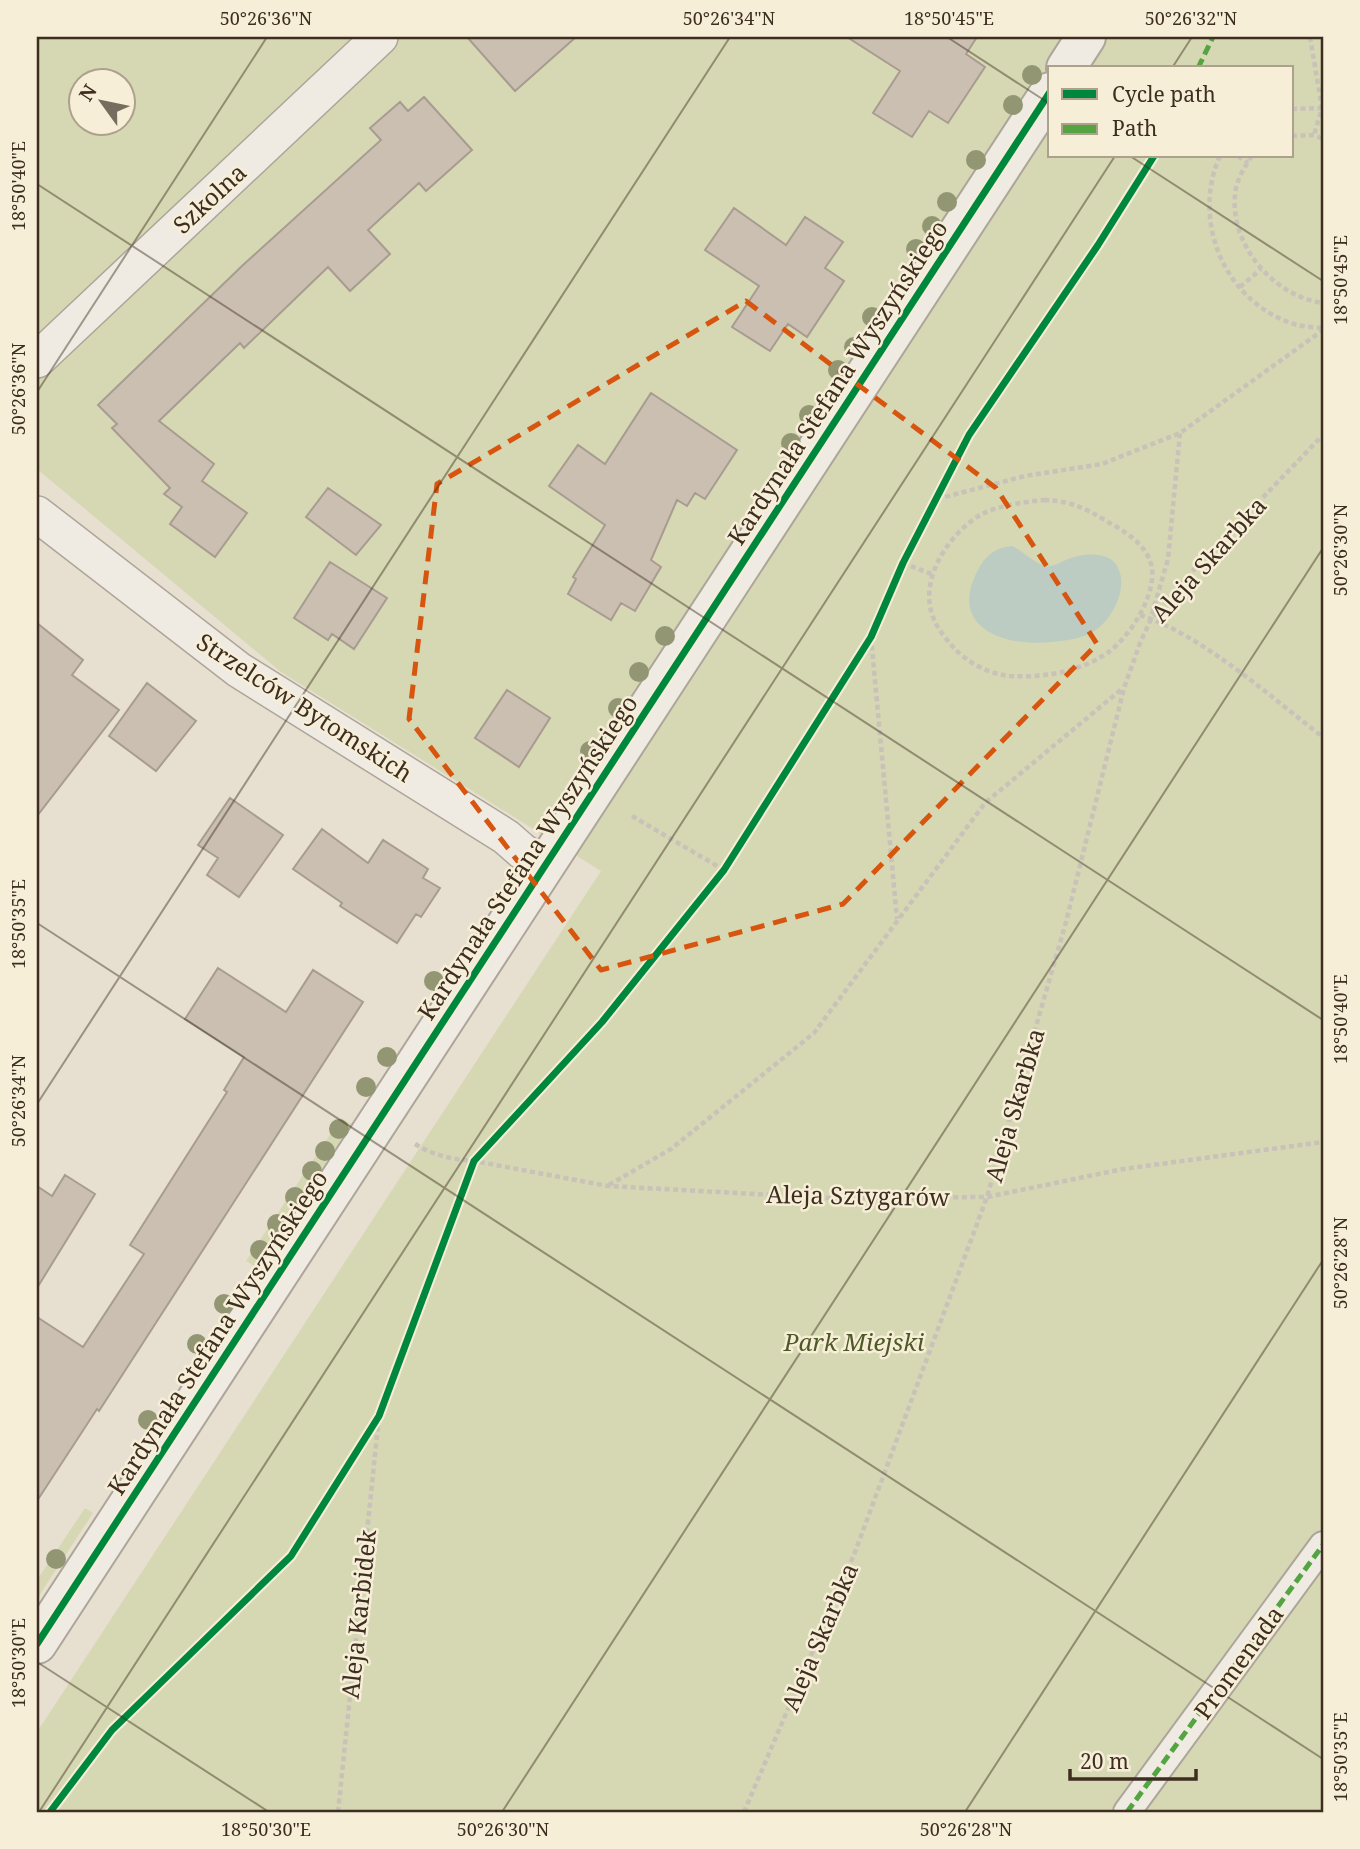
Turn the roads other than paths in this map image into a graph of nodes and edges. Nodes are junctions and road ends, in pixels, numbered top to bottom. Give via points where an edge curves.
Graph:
1 (380, 37) edge
2 (1086, 37) edge
3 (1067, 66) edge
4 (1048, 95) edge
5 (37, 360) edge
6 (37, 514) edge
7 (546, 866) junction
8 (1323, 1545) edge
9 (37, 1644) edge
10 (1127, 1812) edge

1 - 5 street, Szkolna
2 - 3 street
4 - 7 street, Kardynała Stefana Wyszyńskiego
6 - 7 street, Strzelców Bytomskich via 239,670
7 - 9 street, Kardynała Stefana Wyszyńskiego
8 - 10 street, Promenada

